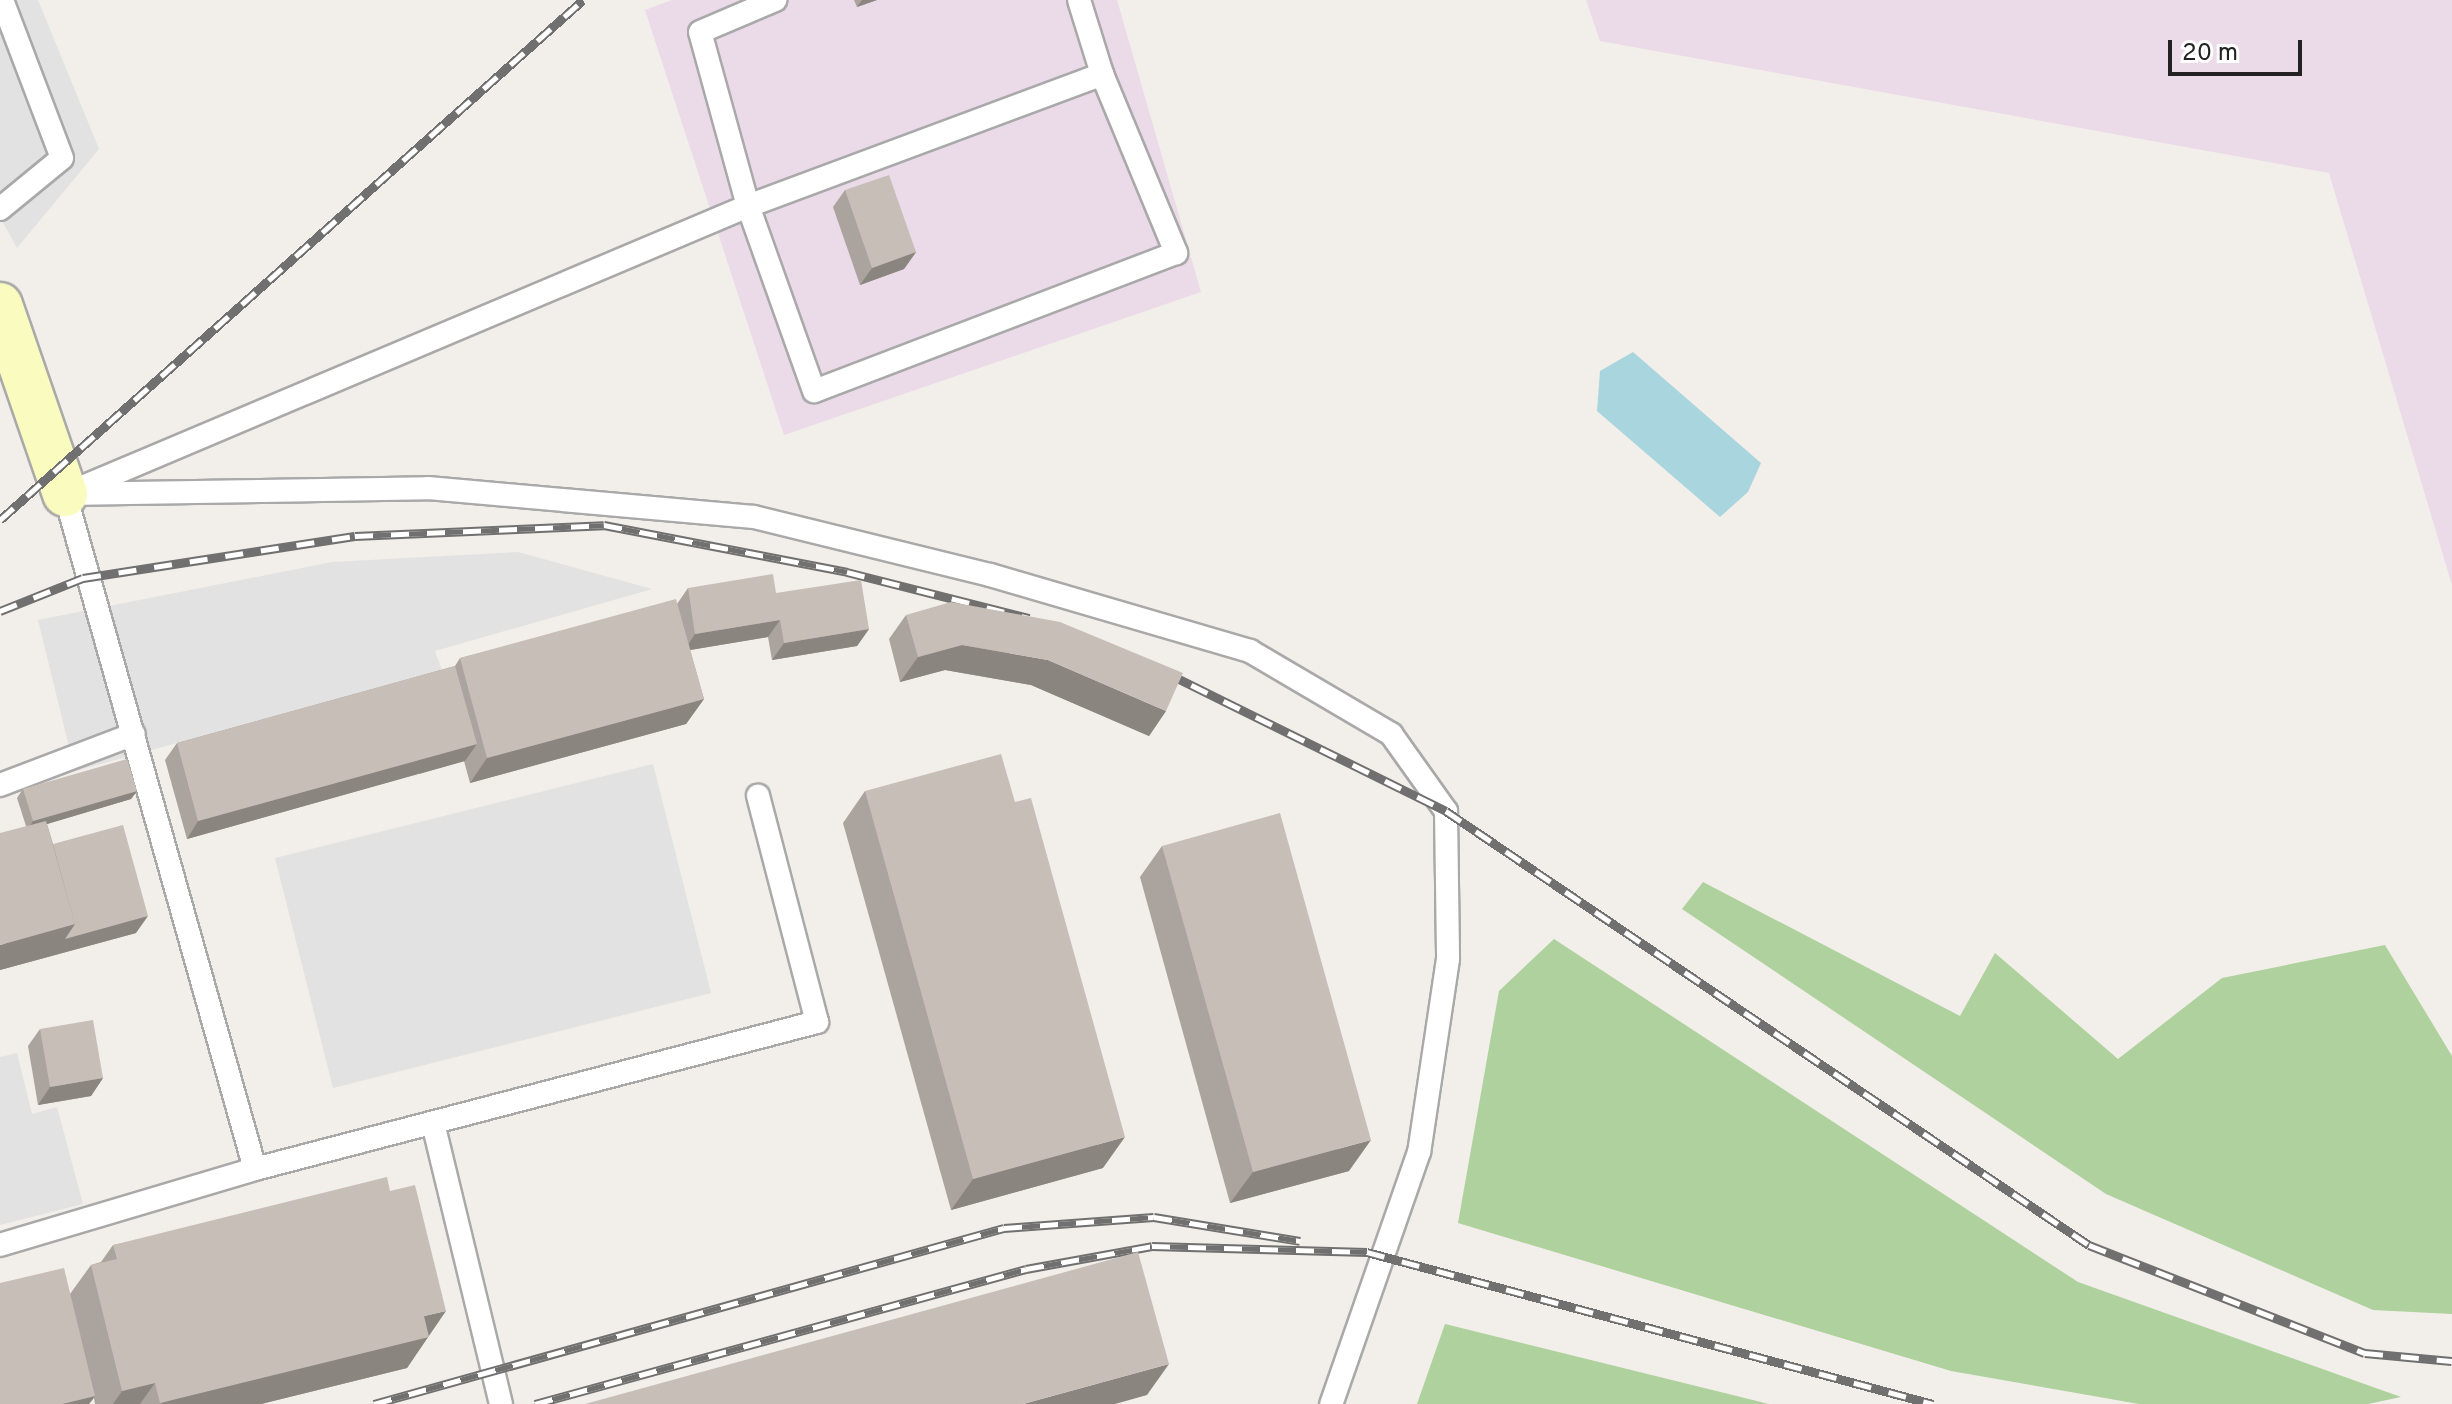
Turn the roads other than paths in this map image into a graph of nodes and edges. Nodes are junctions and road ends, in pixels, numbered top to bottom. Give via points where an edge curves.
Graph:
1 (2, 0) edge
2 (775, 0) edge
3 (1079, 0) edge
4 (1102, 74) junction
5 (748, 206) junction
6 (0, 209) edge
7 (0, 305) edge
8 (65, 494) junction
9 (134, 734) junction
10 (0, 785) edge
11 (758, 796) dead end
12 (433, 1123) junction
13 (255, 1169) junction
14 (0, 1245) edge
15 (501, 1404) edge
16 (1331, 1404) edge

1 - 6 lane via 62,158
2 - 5 lane via 700,32
3 - 4 lane
4 - 5 lane
4 - 5 lane via 1176,253 814,391
5 - 8 lane
7 - 8 street
8 - 9 lane via 83,578 98,603
8 - 16 lane via 428,488 754,517 990,575 1250,651 1391,734 1446,811 1448,959 1419,1152
9 - 10 lane
9 - 13 lane
11 - 12 lane via 817,1022
12 - 13 lane
12 - 15 lane
13 - 14 lane

